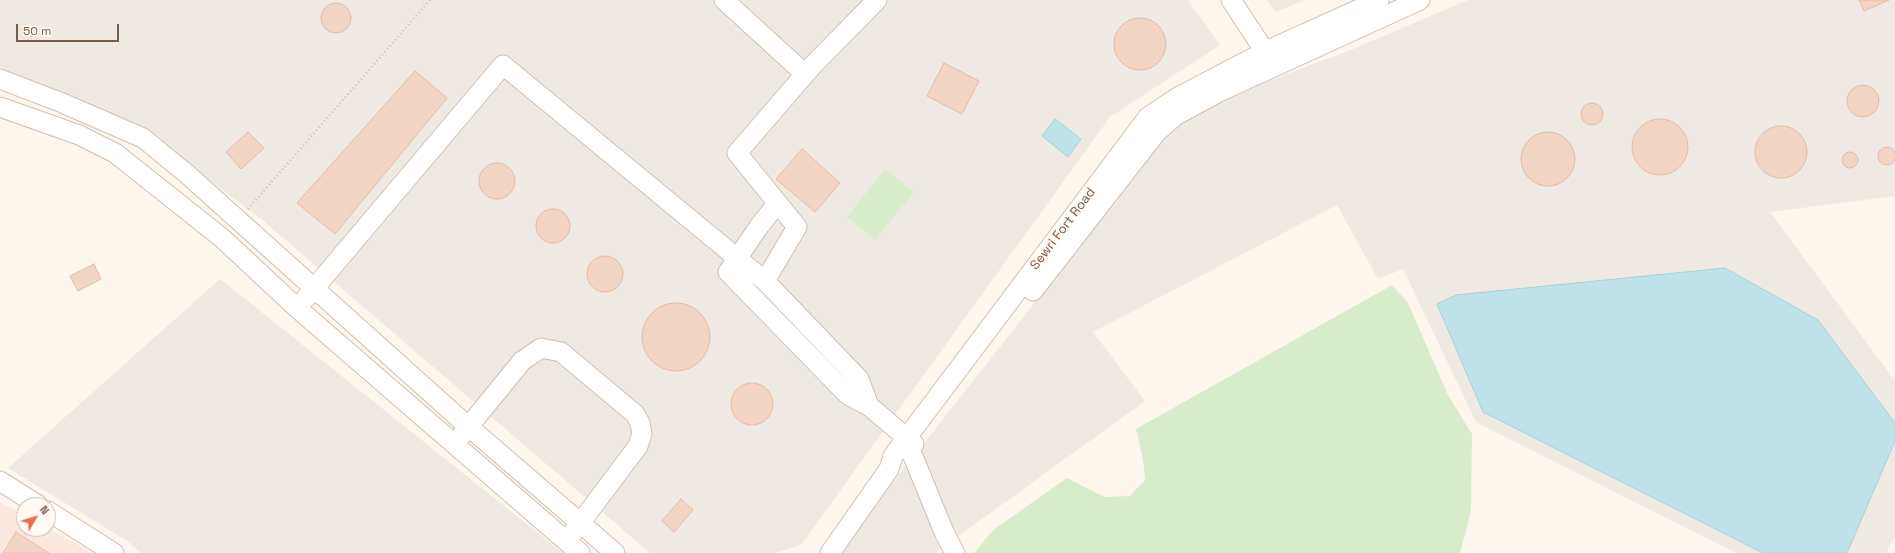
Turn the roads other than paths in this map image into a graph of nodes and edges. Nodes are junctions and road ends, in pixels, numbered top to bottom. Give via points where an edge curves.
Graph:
1 (724, 0) edge
2 (877, 0) edge
3 (1231, 0) edge
4 (1420, 0) edge
5 (1384, 4) edge
6 (1270, 59) junction
7 (805, 74) junction
8 (0, 78) edge
9 (0, 107) edge
10 (188, 175) junction
11 (170, 197) junction
12 (777, 204) junction
13 (737, 258) junction
14 (765, 281) junction
15 (315, 289) junction
16 (297, 308) junction
17 (869, 406) junction
18 (469, 427) junction
19 (454, 444) junction
20 (908, 444) junction
21 (0, 481) edge
22 (25, 497) edge
23 (56, 516) edge
24 (580, 524) junction
25 (566, 541) junction
26 (114, 553) edge
27 (580, 553) edge
28 (615, 553) edge
29 (830, 553) edge
30 (955, 553) edge

1 - 7 street
2 - 7 street
3 - 6 street
4 - 5 street, Sewri Fort Road
5 - 6 street, Sewri Fort Road
6 - 20 street, Sewri Fort Road via 1178,97 1148,117 1102,191
7 - 12 street via 737,153
8 - 10 street via 143,138
9 - 11 street via 79,135 115,153
10 - 11 street
10 - 15 street
11 - 16 street via 222,238
12 - 13 street
12 - 14 street via 796,227
13 - 14 street
13 - 15 street via 504,64
13 - 17 street via 728,272 848,395
14 - 17 street via 859,379
15 - 16 street
15 - 18 street
16 - 19 street
17 - 20 street
18 - 19 street
18 - 24 street
18 - 24 street via 522,361 541,348 561,352 634,414 640,423 642,434 638,446
19 - 25 street
20 - 29 street, Sewri Fort Road via 892,457 890,469
20 - 30 street
21 - 22 street
23 - 26 street
24 - 25 street
24 - 28 street
25 - 27 street

